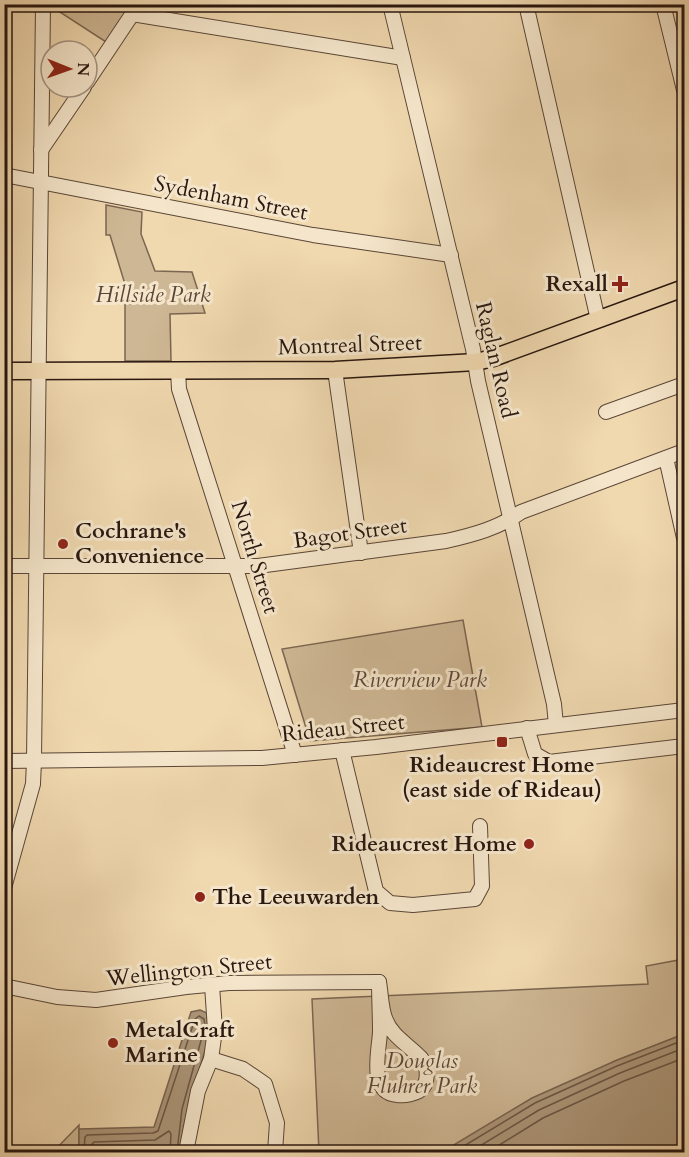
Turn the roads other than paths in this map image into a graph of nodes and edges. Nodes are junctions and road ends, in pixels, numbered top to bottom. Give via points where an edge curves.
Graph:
1 (390, 4) edge
2 (526, 4) edge
3 (663, 4) edge
4 (43, 6) edge
5 (135, 9) edge
6 (404, 58) junction
7 (99, 64) edge
8 (684, 90) edge
9 (76, 99) edge
10 (41, 150) junction
11 (4, 175) edge
12 (41, 183) junction
13 (451, 255) junction
14 (684, 288) edge
15 (598, 320) junction
16 (476, 362) junction
17 (335, 370) junction
18 (4, 371) edge
19 (38, 371) junction
20 (177, 371) junction
21 (684, 384) edge
22 (606, 412) dead end
23 (684, 451) edge
24 (666, 458) junction
25 (512, 519) junction
26 (684, 538) edge
27 (361, 553) junction
28 (4, 566) edge
29 (37, 566) junction
30 (237, 566) junction
31 (684, 710) edge
32 (556, 725) junction
33 (527, 728) junction
34 (684, 746) edge
35 (342, 750) junction
36 (295, 755) junction
37 (34, 760) junction
38 (4, 761) edge
39 (480, 826) dead end
40 (4, 888) edge
41 (379, 982) junction
42 (212, 985) junction
43 (4, 986) edge
44 (211, 1059) junction
45 (186, 1152) edge
46 (275, 1152) edge

1 - 6 street, Raglan Road
2 - 15 street
3 - 8 street
4 - 10 street
5 - 6 street
5 - 7 street
6 - 13 street, Raglan Road
9 - 10 street
10 - 12 street
11 - 12 street, Sydenham Street
12 - 13 street, Sydenham Street via 313,235
12 - 19 street
13 - 16 street, Raglan Road
14 - 15 main road, Montreal Street
15 - 16 main road, Montreal Street
16 - 17 main road, Montreal Street
16 - 25 street, Raglan Road
17 - 20 main road, Montreal Street
17 - 27 street
18 - 19 main road, Montreal Street
19 - 20 main road, Montreal Street
19 - 29 street
20 - 30 street, North Street via 179,389
21 - 22 street
23 - 24 street, Bagot Street
24 - 25 street, Bagot Street via 521,512
24 - 26 street
25 - 27 street, Bagot Street via 473,535
25 - 32 street, Raglan Road
27 - 30 street, Bagot Street
28 - 29 street, Bagot Street
29 - 30 street, Bagot Street
29 - 37 street
30 - 36 street, North Street
31 - 32 street, Rideau Street
32 - 33 street, Rideau Street
33 - 34 street via 535,754 549,762
33 - 35 street, Rideau Street
35 - 36 street, Rideau Street
35 - 39 street via 376,891 390,903 413,905 475,899 482,886
36 - 37 street, Rideau Street
37 - 38 street, Rideau Street
37 - 40 street via 33,784
41 - 41 street via 379,1083 390,1094 405,1096 421,1090 426,1071 423,1060 398,1039 385,1019
41 - 42 street, Wellington Street
42 - 43 street, Wellington Street via 96,1000
42 - 44 street via 215,1030
44 - 45 street via 198,1091
44 - 46 street via 243,1069 265,1084 277,1123

